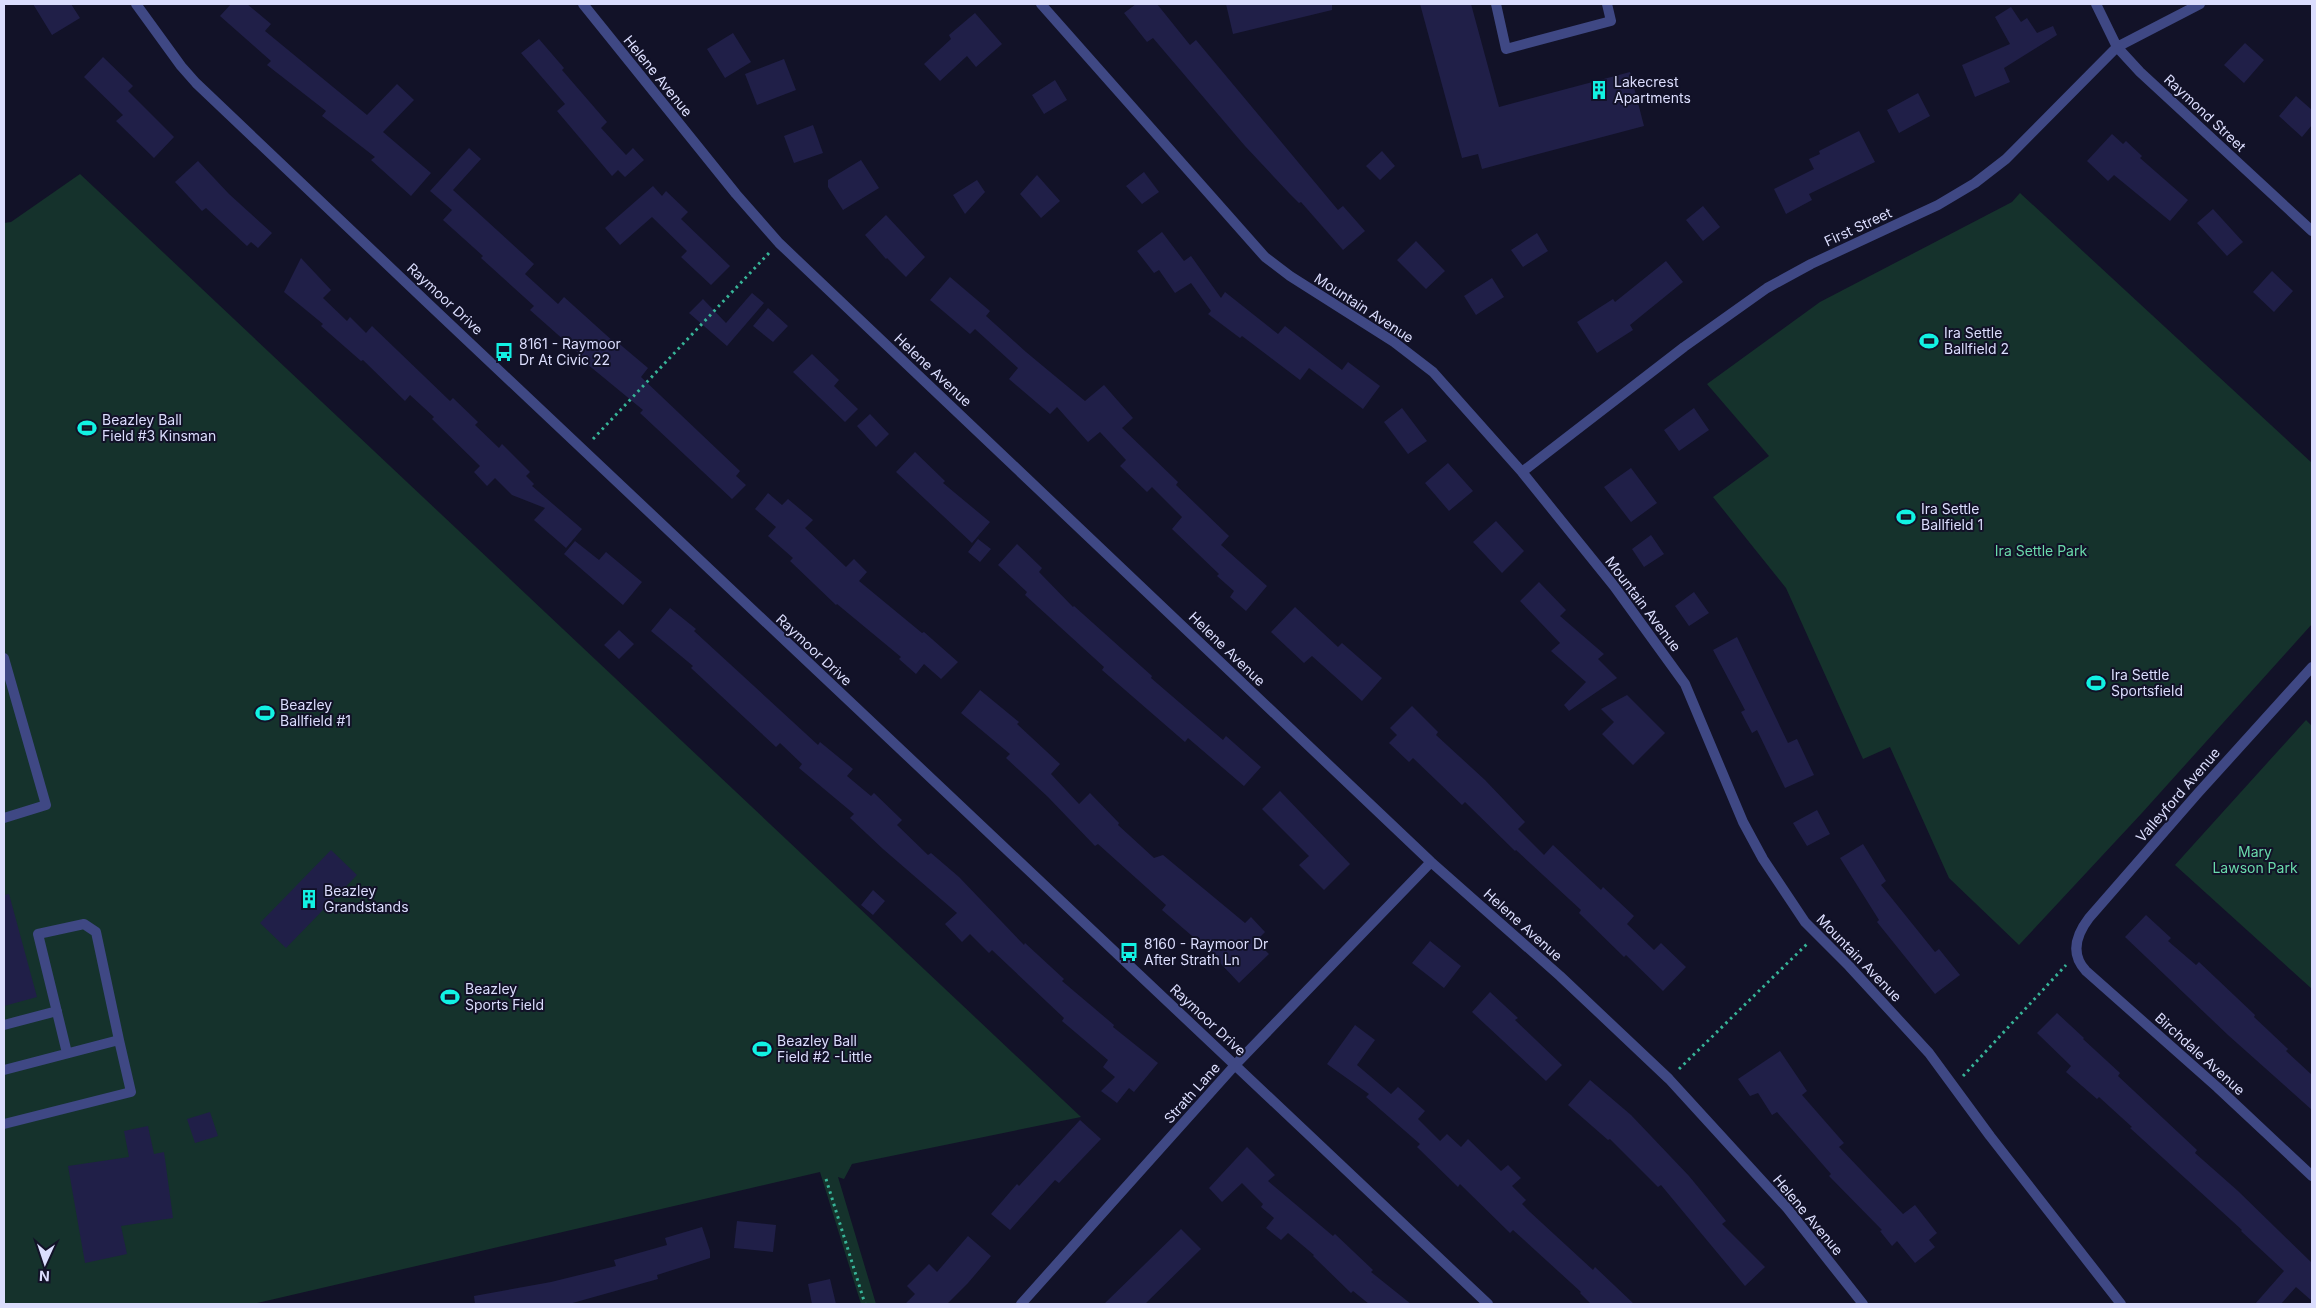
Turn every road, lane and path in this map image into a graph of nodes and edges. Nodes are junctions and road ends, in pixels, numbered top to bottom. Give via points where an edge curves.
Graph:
1 (136, 4) edge
2 (583, 4) edge
3 (1041, 4) edge
4 (1496, 4) edge
5 (1606, 4) edge
6 (2096, 4) edge
7 (2200, 4) edge
8 (2118, 47) junction
9 (2312, 231) edge
10 (779, 243) junction
11 (584, 448) junction
12 (1522, 472) junction
13 (4, 658) edge
14 (2312, 667) edge
15 (4, 818) edge
16 (1431, 862) junction
17 (1817, 935) junction
18 (2076, 951) junction
19 (57, 1011) junction
20 (4, 1025) edge
21 (119, 1040) junction
22 (67, 1053) junction
23 (1236, 1064) junction
24 (4, 1070) edge
25 (1669, 1080) junction
26 (1954, 1086) junction
27 (4, 1124) edge
28 (2312, 1176) edge
29 (826, 1179) dead end
30 (865, 1304) edge
31 (1021, 1304) edge
32 (1488, 1304) edge
33 (1864, 1304) edge
34 (2121, 1304) edge

1 - 11 street, Raymoor Drive via 196,83
2 - 10 street, Helene Avenue
3 - 12 street, Mountain Avenue via 1265,257 1394,342 1433,372
4 - 5 street via 1506,49 1611,21
6 - 8 street, Raymond Street
7 - 8 street, First Street
8 - 9 street, Raymond Street via 2140,72
8 - 12 street, First Street via 2006,159 1975,183 1938,205 1767,288 1684,347
10 - 11 path
10 - 16 street, Helene Avenue
11 - 23 street, Raymoor Drive via 795,652
12 - 17 street, Mountain Avenue via 1614,586 1685,684 1743,822 1763,859
13 - 15 street via 46,805
14 - 18 street, Valleyford Avenue via 2089,918 2078,936
16 - 23 street, Strath Lane
16 - 25 street, Helene Avenue via 1560,976
17 - 25 path
17 - 26 street, Mountain Avenue via 1929,1053
18 - 26 path
18 - 28 street, Birchdale Avenue via 2077,959 2086,971
19 - 20 street
19 - 21 street via 38,934 84,924 96,932
19 - 22 street
21 - 22 street
21 - 27 street via 131,1092
22 - 24 street
23 - 31 street, Strath Lane
23 - 32 street, Raymoor Drive
25 - 33 street, Helene Avenue via 1787,1208
26 - 34 street, Mountain Avenue
29 - 30 path

